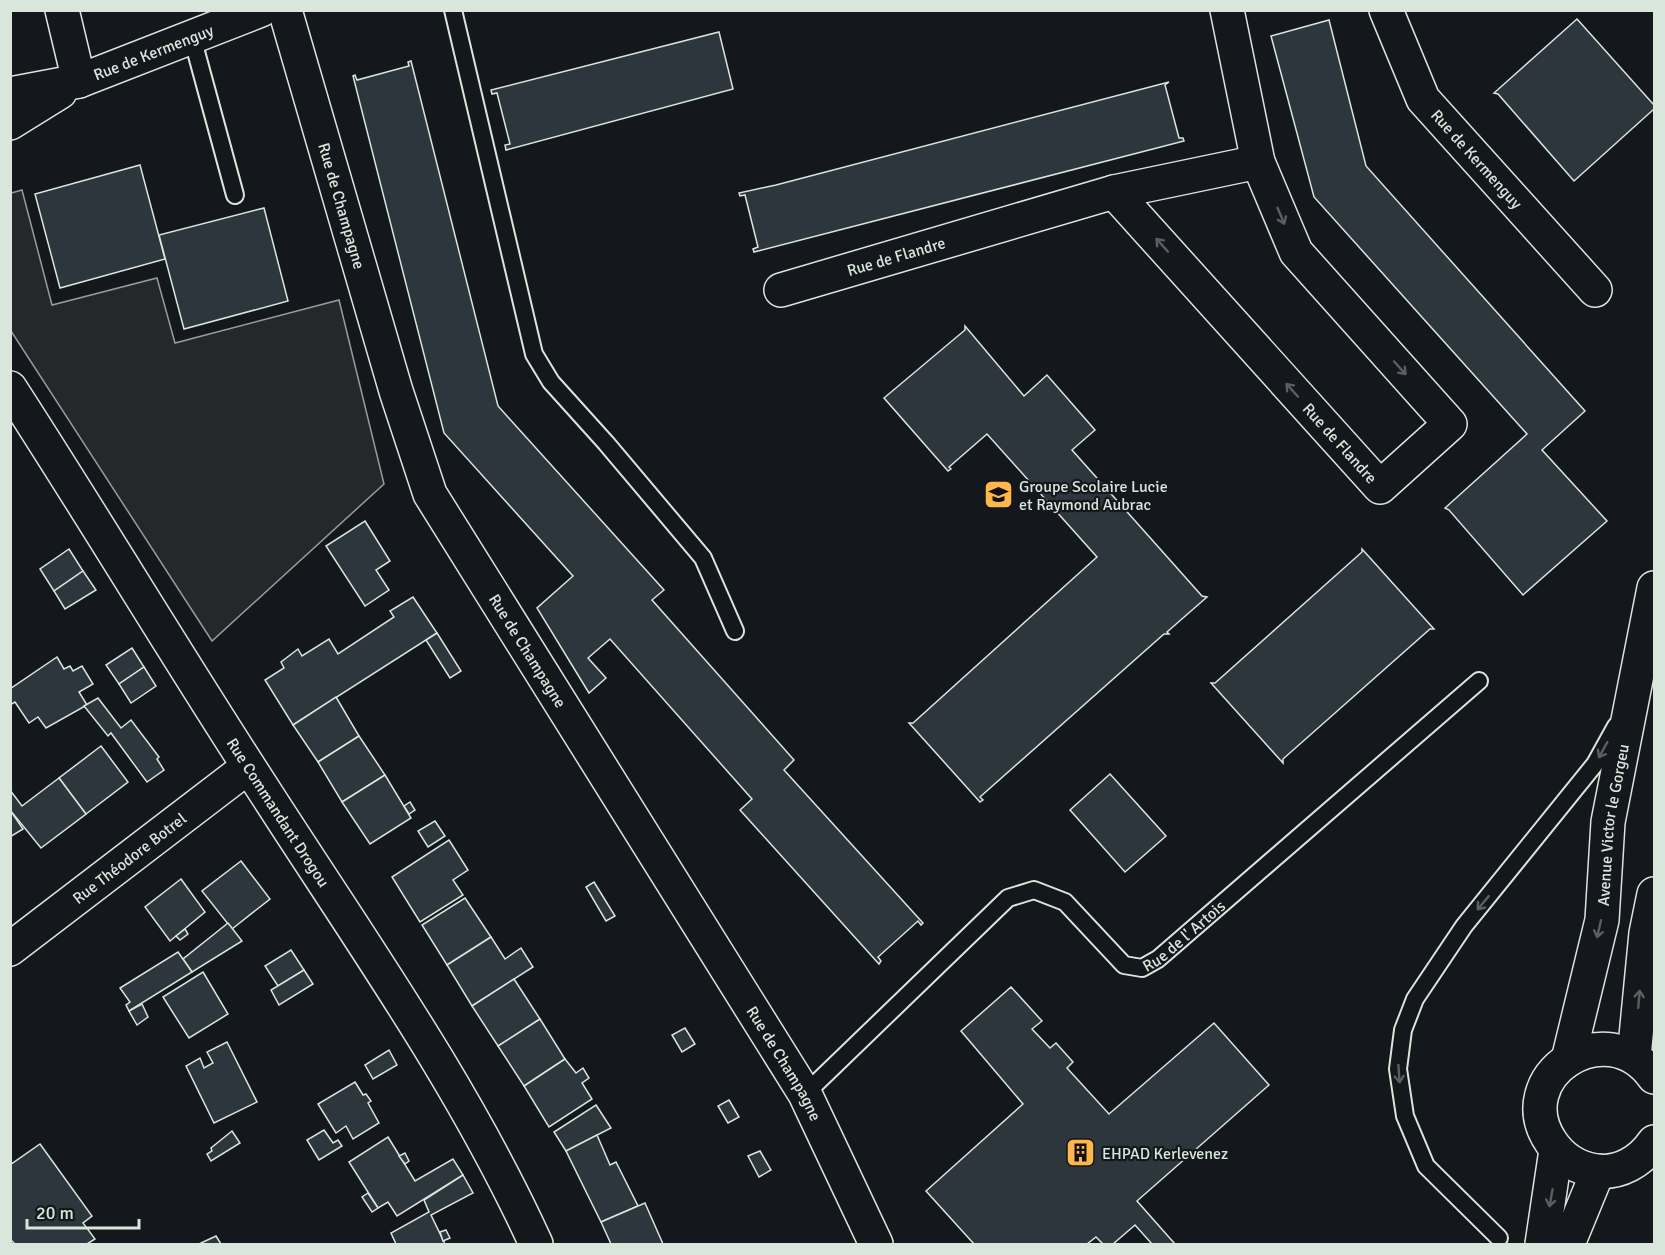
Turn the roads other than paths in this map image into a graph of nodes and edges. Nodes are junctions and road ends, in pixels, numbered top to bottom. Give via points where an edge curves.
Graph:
1 (62, 10) edge
2 (261, 10) edge
3 (285, 10) edge
4 (453, 10) edge
5 (1227, 10) edge
6 (1386, 10) edge
7 (192, 37) junction
8 (79, 81) junction
9 (10, 94) edge
10 (10, 123) edge
11 (1258, 162) junction
12 (1114, 192) junction
13 (235, 195) dead end
14 (782, 290) dead end
15 (1595, 290) dead end
16 (10, 388) edge
17 (1654, 588) edge
18 (735, 630) dead end
19 (1636, 678) junction
20 (1479, 681) dead end
21 (248, 766) junction
22 (1654, 894) edge
23 (10, 949) edge
24 (1568, 1060) junction
25 (1649, 1072) edge
26 (805, 1094) junction
27 (1654, 1142) edge
28 (1557, 1150) junction
29 (1598, 1171) junction
30 (1499, 1238) dead end
31 (536, 1245) edge
32 (876, 1245) edge
33 (1542, 1245) edge
34 (1568, 1245) edge

1 - 8 street
2 - 7 street, Rue de Kermenguy
3 - 26 street, Rue de Champagne via 430,494
4 - 18 lane via 534,354 551,382 703,558
5 - 11 street, Rue de Flandre
6 - 15 street, Rue de Kermenguy via 1423,99
7 - 8 street, Rue de Kermenguy
7 - 13 lane
8 - 9 street, Rue de Kermenguy
8 - 10 street, Rue de Kermenguy
11 - 12 street, Rue de Flandre
11 -> 12 street, Rue de Flandre via 1296,252 1450,424 1380,487
12 - 14 street, Rue de Flandre
16 - 21 street, Rue Commandant Drogou
17 - 19 street, Avenue Victor le Gorgeu
19 -> 24 street, Avenue Victor le Gorgeu via 1608,822 1602,920
19 -> 30 lane via 1595,764 1464,926 1415,999 1403,1030 1398,1069 1405,1116 1426,1166
20 - 26 lane, Rue de l' Artois via 1158,959 1143,968 1124,965 1065,902 1034,890 1008,898
21 - 23 street, Rue Théodore Botrel
21 - 31 street, Rue Commandant Drogou via 447,1074
25 -> 22 street via 1646,933
24 - 25 street via 1589,1050 1607,1048
24 - 28 street via 1550,1078 1541,1107 1547,1136
26 - 32 street, Rue de Champagne
27 - 29 street via 1633,1164
28 - 29 street via 1581,1168
28 -> 33 street
29 - 34 street

